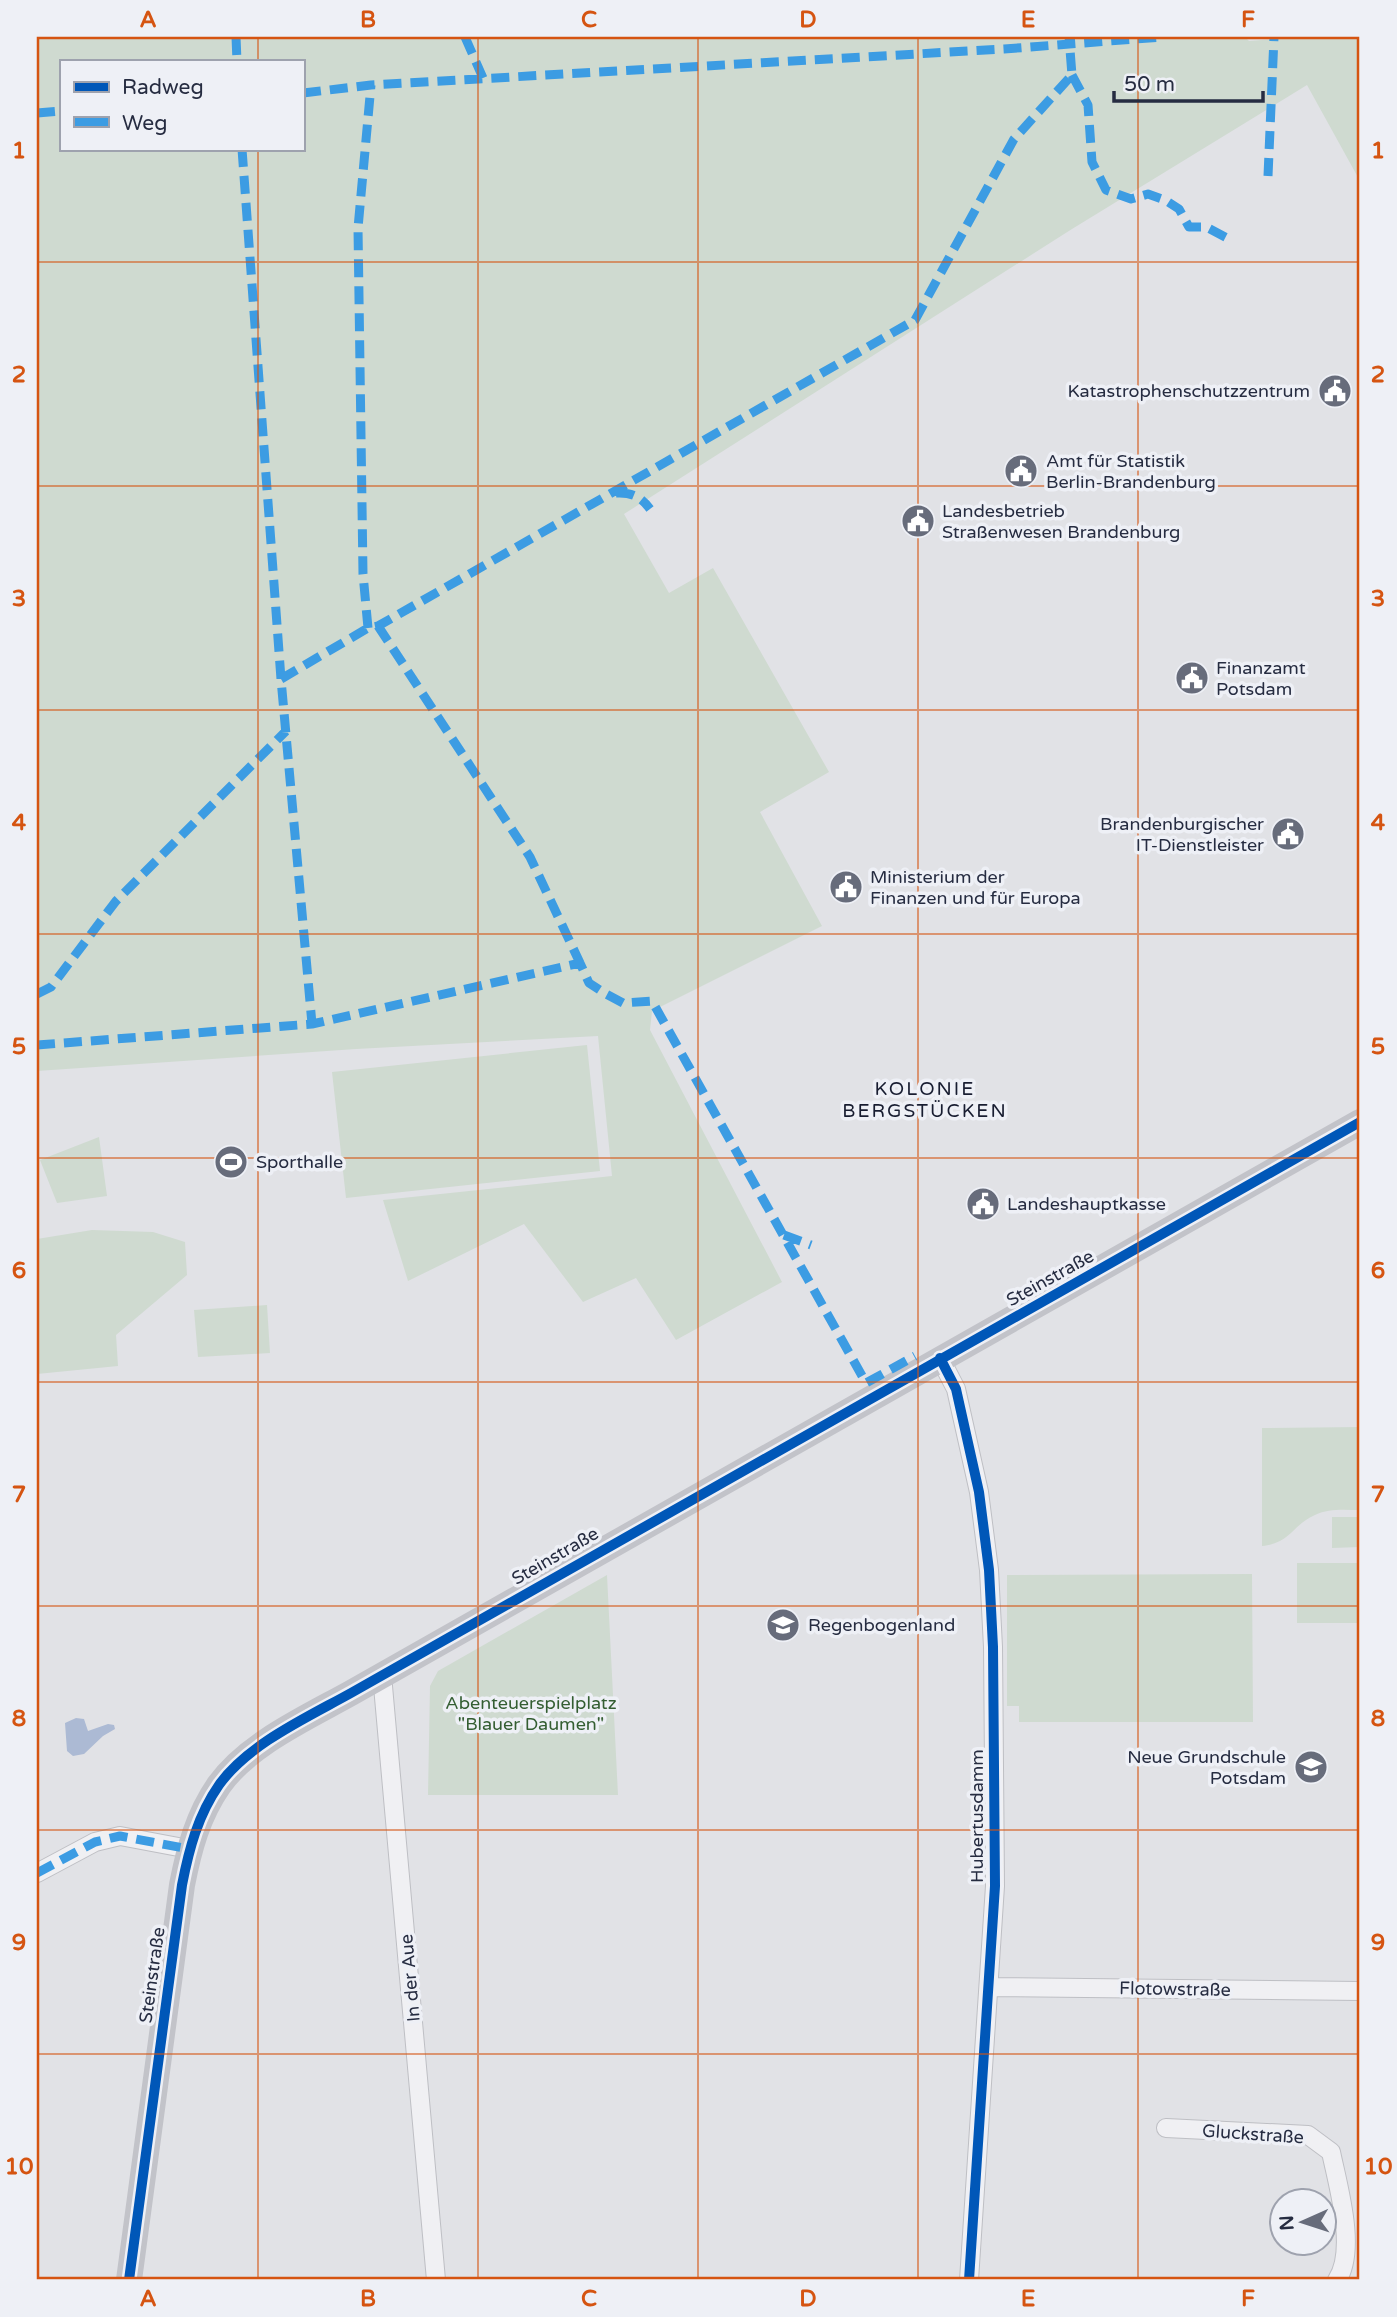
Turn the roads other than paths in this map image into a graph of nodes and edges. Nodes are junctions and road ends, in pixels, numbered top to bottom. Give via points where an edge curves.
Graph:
1 (1360, 1122) edge
2 (940, 1358) junction
3 (382, 1675) junction
4 (189, 1849) junction
5 (37, 1873) edge
6 (989, 1987) junction
7 (1360, 1991) edge
8 (1166, 2128) dead end
9 (130, 2280) edge
10 (436, 2280) edge
11 (969, 2280) edge
12 (1337, 2280) edge

1 - 2 street, Steinstraße
2 - 3 street, Steinstraße
2 - 6 street, Hubertusdamm via 957,1389 979,1492 989,1570 995,1886
3 - 4 street, Steinstraße via 283,1731 241,1762 220,1782
3 - 10 street, In der Aue
4 - 5 street via 120,1836 95,1842
4 - 9 street, Steinstraße
6 - 7 street, Flotowstraße
6 - 11 street, Hubertusdamm
8 - 12 street, Gluckstraße via 1308,2135 1331,2152 1346,2228 1343,2271

